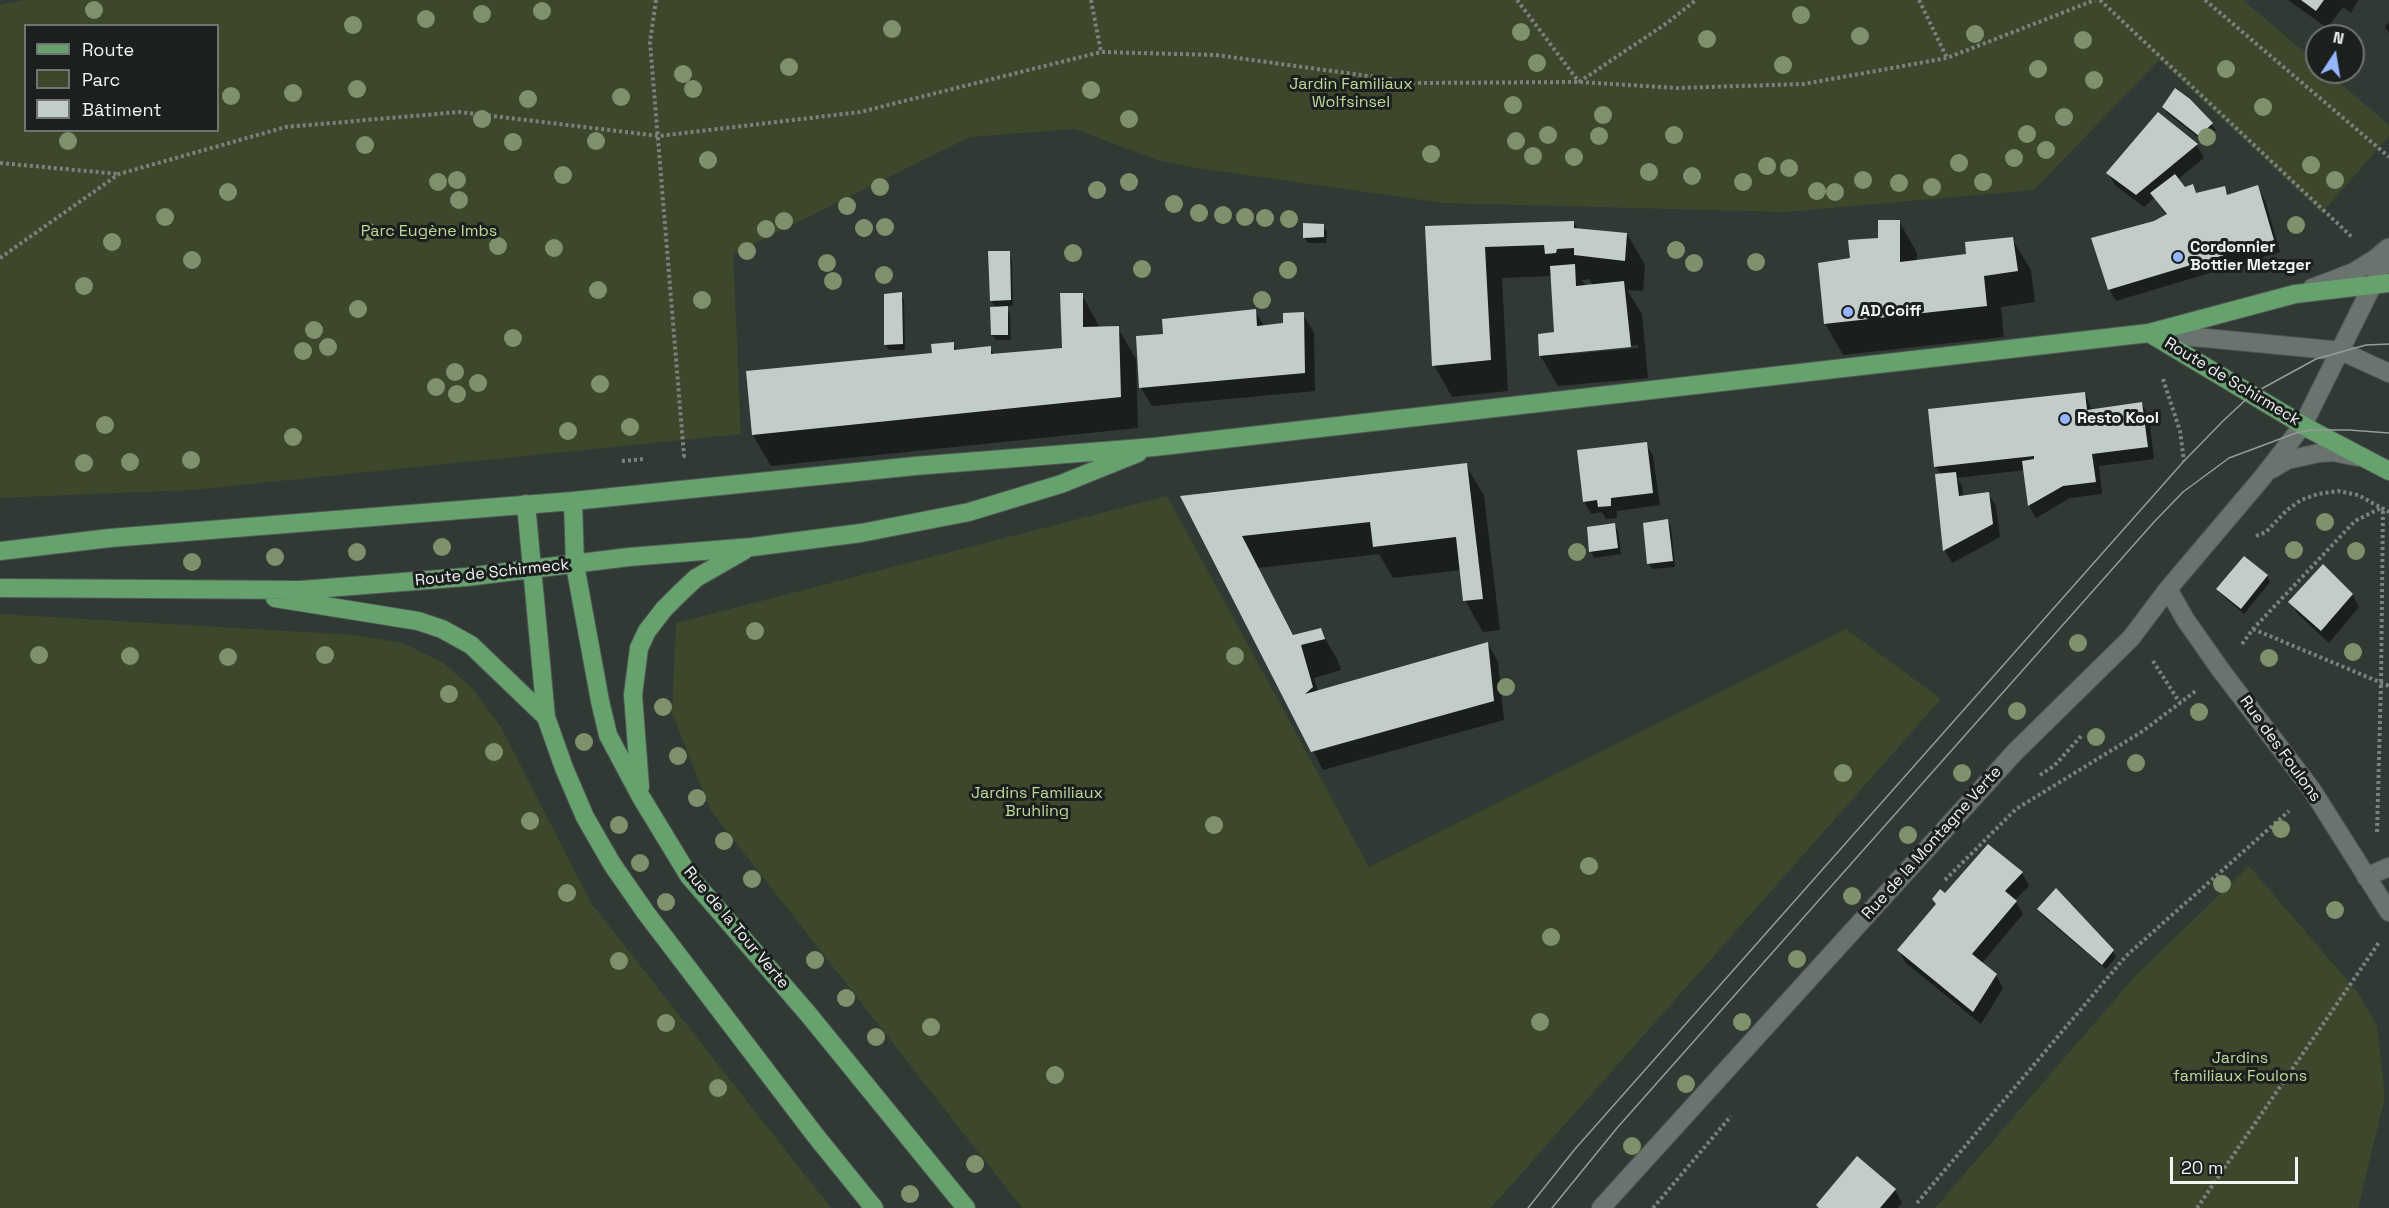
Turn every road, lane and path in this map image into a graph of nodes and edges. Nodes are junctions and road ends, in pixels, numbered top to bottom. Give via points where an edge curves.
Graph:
1 (656, 0) edge
2 (1091, 0) edge
3 (1517, 0) edge
4 (1696, 0) edge
5 (1919, 0) edge
6 (2095, 0) edge
7 (2100, 0) edge
8 (2205, 0) edge
9 (1101, 52) junction
10 (1947, 58) junction
11 (1579, 82) junction
12 (659, 136) junction
13 (2389, 157) edge
14 (0, 164) edge
15 (119, 174) junction
16 (2384, 253) edge
17 (0, 258) edge
18 (2380, 284) edge
19 (2295, 294) junction
20 (2149, 333) junction
21 (2341, 351) junction
22 (2389, 372) edge
23 (2303, 425) junction
24 (1155, 447) junction
25 (673, 457) dead end
26 (652, 458) dead end
27 (2184, 461) dead end
28 (2369, 461) junction
29 (618, 462) dead end
30 (2389, 471) edge
31 (2262, 478) junction
32 (573, 501) junction
33 (526, 504) junction
34 (752, 547) junction
35 (0, 551) edge
36 (575, 565) junction
37 (532, 570) junction
38 (0, 588) edge
39 (2168, 589) junction
40 (232, 591) junction
41 (2253, 629) junction
42 (2240, 647) dead end
43 (2150, 657) dead end
44 (2381, 683) junction
45 (2389, 686) edge
46 (2198, 689) dead end
47 (2180, 703) junction
48 (546, 717) junction
49 (2312, 790) junction
50 (641, 797) junction
51 (2387, 868) edge
52 (2366, 877) junction
53 (1941, 884) dead end
54 (2389, 912) edge
55 (2382, 939) dead end
56 (1733, 1114) dead end
57 (1917, 1203) dead end
58 (874, 1208) edge
59 (966, 1208) edge
60 (1601, 1208) edge
61 (1653, 1208) edge
62 (2197, 1208) edge

1 - 12 path via 650,42
2 - 9 path
3 - 11 path
4 - 11 path
5 - 10 path
6 - 10 path
7 - 16 path
8 - 13 path
9 - 11 path via 1216,55 1419,83
9 - 12 path via 860,112
10 - 11 path via 1804,84 1677,88
12 - 15 path via 459,112 286,127
12 - 25 path via 684,456
14 - 15 path
15 - 17 path
16 - 18 street, Rue de la Montagne Verte
16 - 19 street via 2329,283
18 - 19 main road, Route de Schirmeck
18 - 21 street, Rue de la Montagne Verte
19 - 20 main road, Route de Schirmeck
20 - 21 street
20 - 23 main road, Route de Schirmeck
20 - 24 main road
20 - 27 path via 2180,431
21 - 22 street
21 - 23 street, Rue de la Montagne Verte
23 - 28 main road, Route de Schirmeck
23 - 31 street, Rue de la Montagne Verte
24 - 32 main road via 977,460
24 - 34 main road, Route de Schirmeck via 1060,484 969,512 861,533
26 - 29 path
28 - 30 main road, Route de Schirmeck
28 - 31 street, Rue de la Montagne Verte via 2348,454 2302,455 2287,460
31 - 39 street, Rue de la Montagne Verte
32 - 33 main road
32 - 36 main road, Rue de la Tour Verte
33 - 35 main road via 122,537
33 - 37 main road
34 - 36 main road, Route de Schirmeck
34 - 50 main road, Route de Schirmeck via 696,578 664,609 639,648 633,695
36 - 37 main road, Route de Schirmeck
36 - 50 main road, Rue de la Tour Verte via 608,735
37 - 40 main road, Route de Schirmeck via 302,590
37 - 48 main road
38 - 40 main road, Route de Schirmeck
39 - 49 street, Rue des Foulons via 2220,669
39 - 60 street, Rue de la Montagne Verte via 2131,638 2015,752
40 - 48 main road, Route de Schirmeck via 418,621 442,629 471,645
41 - 42 path
41 - 44 path
41 - 44 path via 2355,521 2382,508
43 - 47 path
44 - 45 path
44 - 51 path via 2377,844
46 - 47 path
47 - 53 path via 2143,731 2016,809
48 - 58 main road via 585,817 612,864 646,914
49 - 52 street, Rue des Foulons
49 - 57 path via 2126,956
50 - 59 main road, Rue de la Tour Verte via 689,876
51 - 52 street
52 - 54 street, Rue des Foulons
55 - 62 path
56 - 61 path

